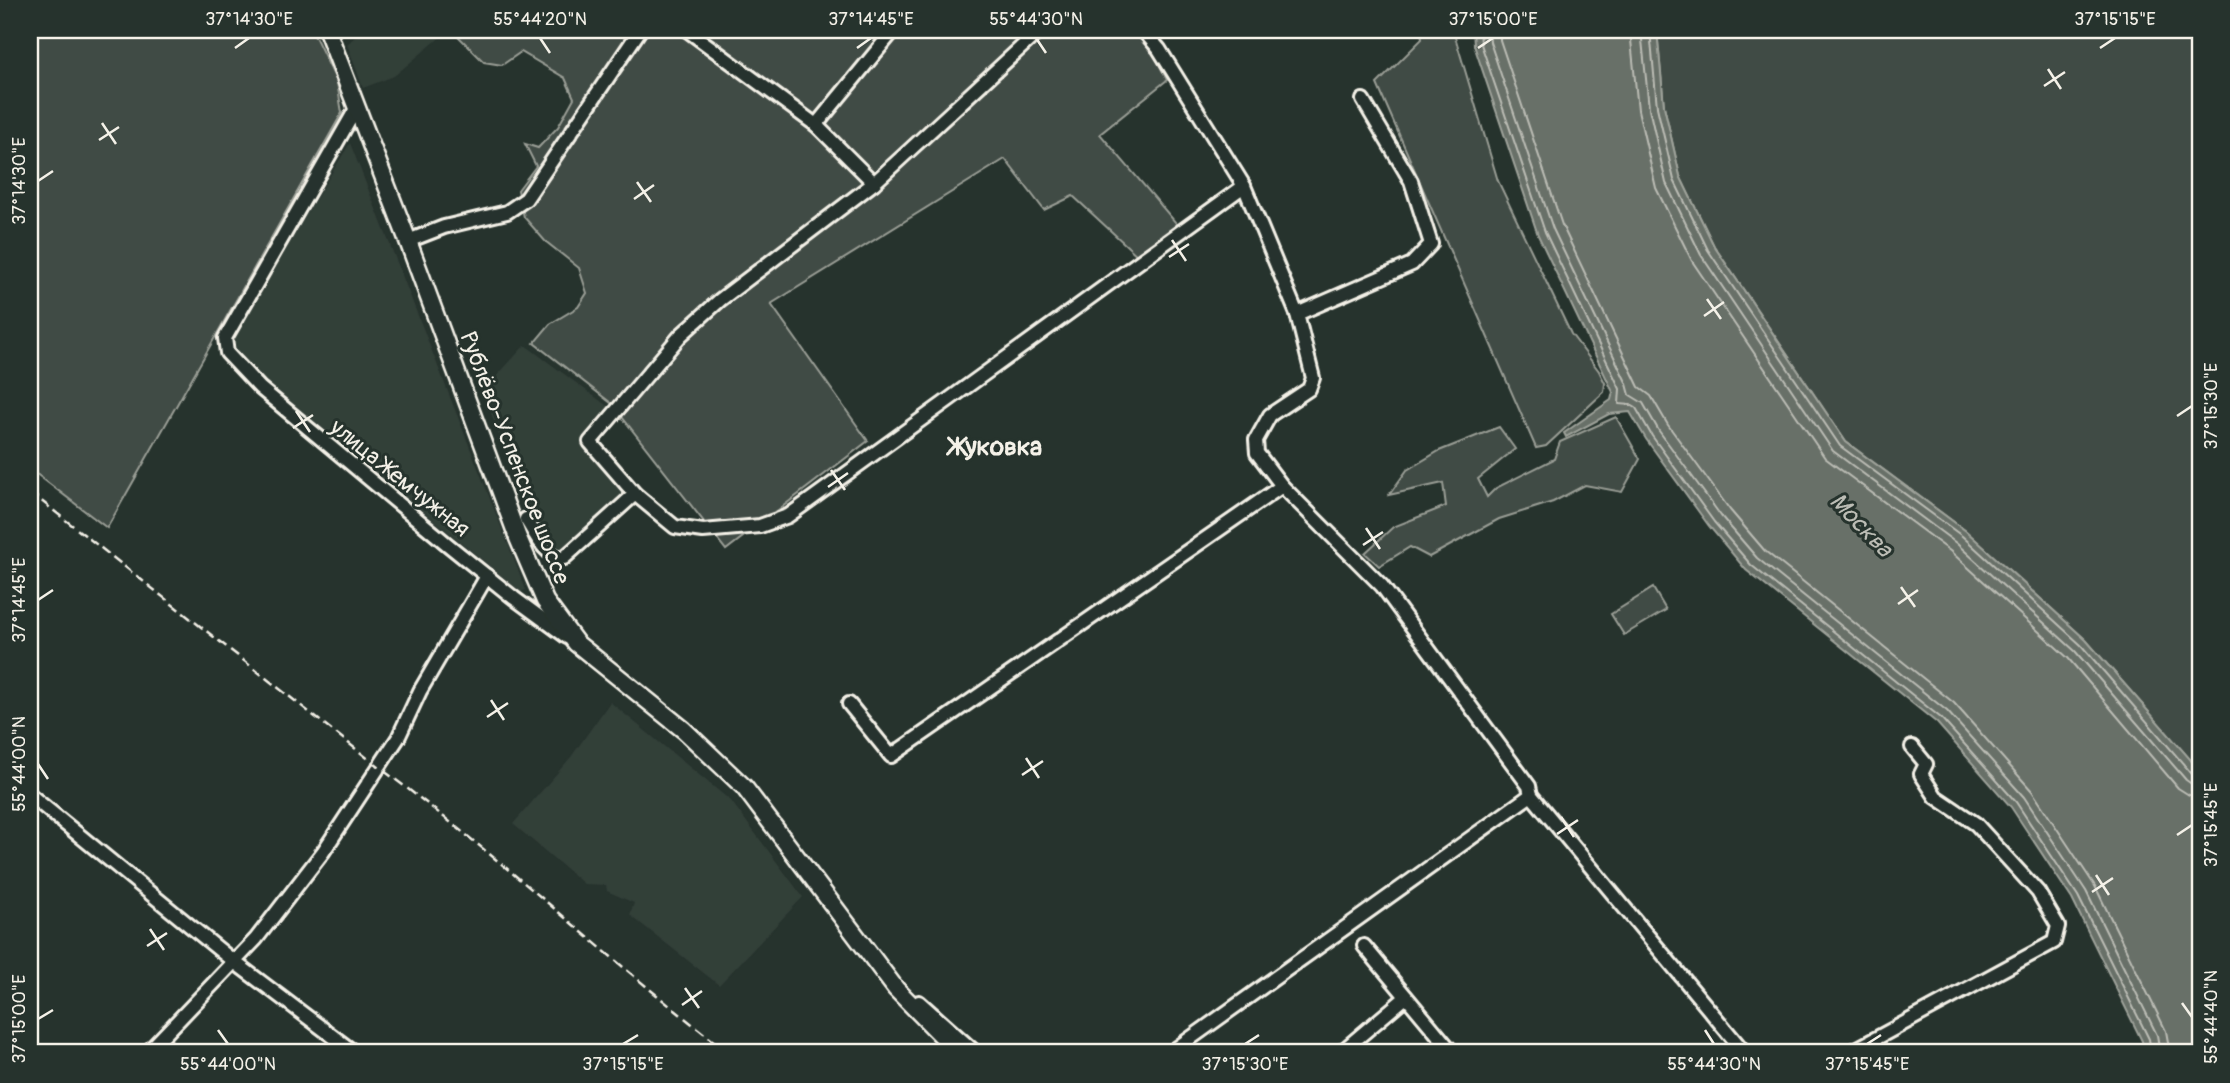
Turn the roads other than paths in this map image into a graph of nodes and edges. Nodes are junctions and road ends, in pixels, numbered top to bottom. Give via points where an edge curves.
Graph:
1 (327, 30) edge
2 (640, 30) edge
3 (687, 30) edge
4 (894, 30) edge
5 (1040, 30) edge
6 (1149, 32) edge
7 (1363, 100) dead end
8 (357, 107) junction
9 (816, 125) junction
10 (874, 183) junction
11 (1244, 187) junction
12 (408, 241) junction
13 (1297, 314) junction
14 (1282, 486) junction
15 (635, 494) junction
16 (518, 538) junction
17 (487, 576) junction
18 (576, 643) junction
19 (849, 704) dead end
20 (1912, 747) dead end
21 (30, 795) edge
22 (1531, 795) junction
23 (1364, 946) dead end
24 (233, 961) junction
25 (877, 964) junction
26 (1406, 997) junction
27 (147, 1053) edge
28 (355, 1053) edge
29 (960, 1053) edge
30 (976, 1053) edge
31 (1170, 1053) edge
32 (1340, 1053) edge
33 (1454, 1053) edge
34 (1745, 1053) edge
35 (1849, 1053) edge

1 - 8 main road, Рублёво-Успенское шоссе
2 - 12 street via 526,199 507,212
3 - 9 street
4 - 9 street
5 - 10 street
6 - 11 street
7 - 13 street via 1411,181 1432,244 1412,264
8 - 12 main road, Рублёво-Успенское шоссе
8 - 17 street, улица Жемчужная via 225,338 227,353 322,442
9 - 10 street
10 - 15 street via 681,335 590,442
11 - 13 street
11 - 15 street via 788,516 760,526 675,527
12 - 16 main road, Рублёво-Успенское шоссе
13 - 14 street via 1313,378 1309,389 1270,415 1256,440 1257,453
14 - 19 street via 891,756
14 - 22 street via 1382,586 1529,786
15 - 16 street via 564,558 552,555 526,519
16 - 18 main road, Рублёво-Успенское шоссе via 545,601
17 - 18 street, улица Жемчужная
17 - 24 street via 380,768 323,852 256,939
18 - 25 main road, Рублёво-Успенское шоссе via 684,730 744,787
20 - 35 street via 1926,764 1922,774 1936,797 1976,824 2038,892 2058,926 2054,942
21 - 24 street
22 - 31 street
22 - 34 street
23 - 26 street
24 - 27 street
24 - 28 street
25 - 29 main road, Рублёво-Успенское шоссе
25 - 30 street
26 - 32 street
26 - 33 street

